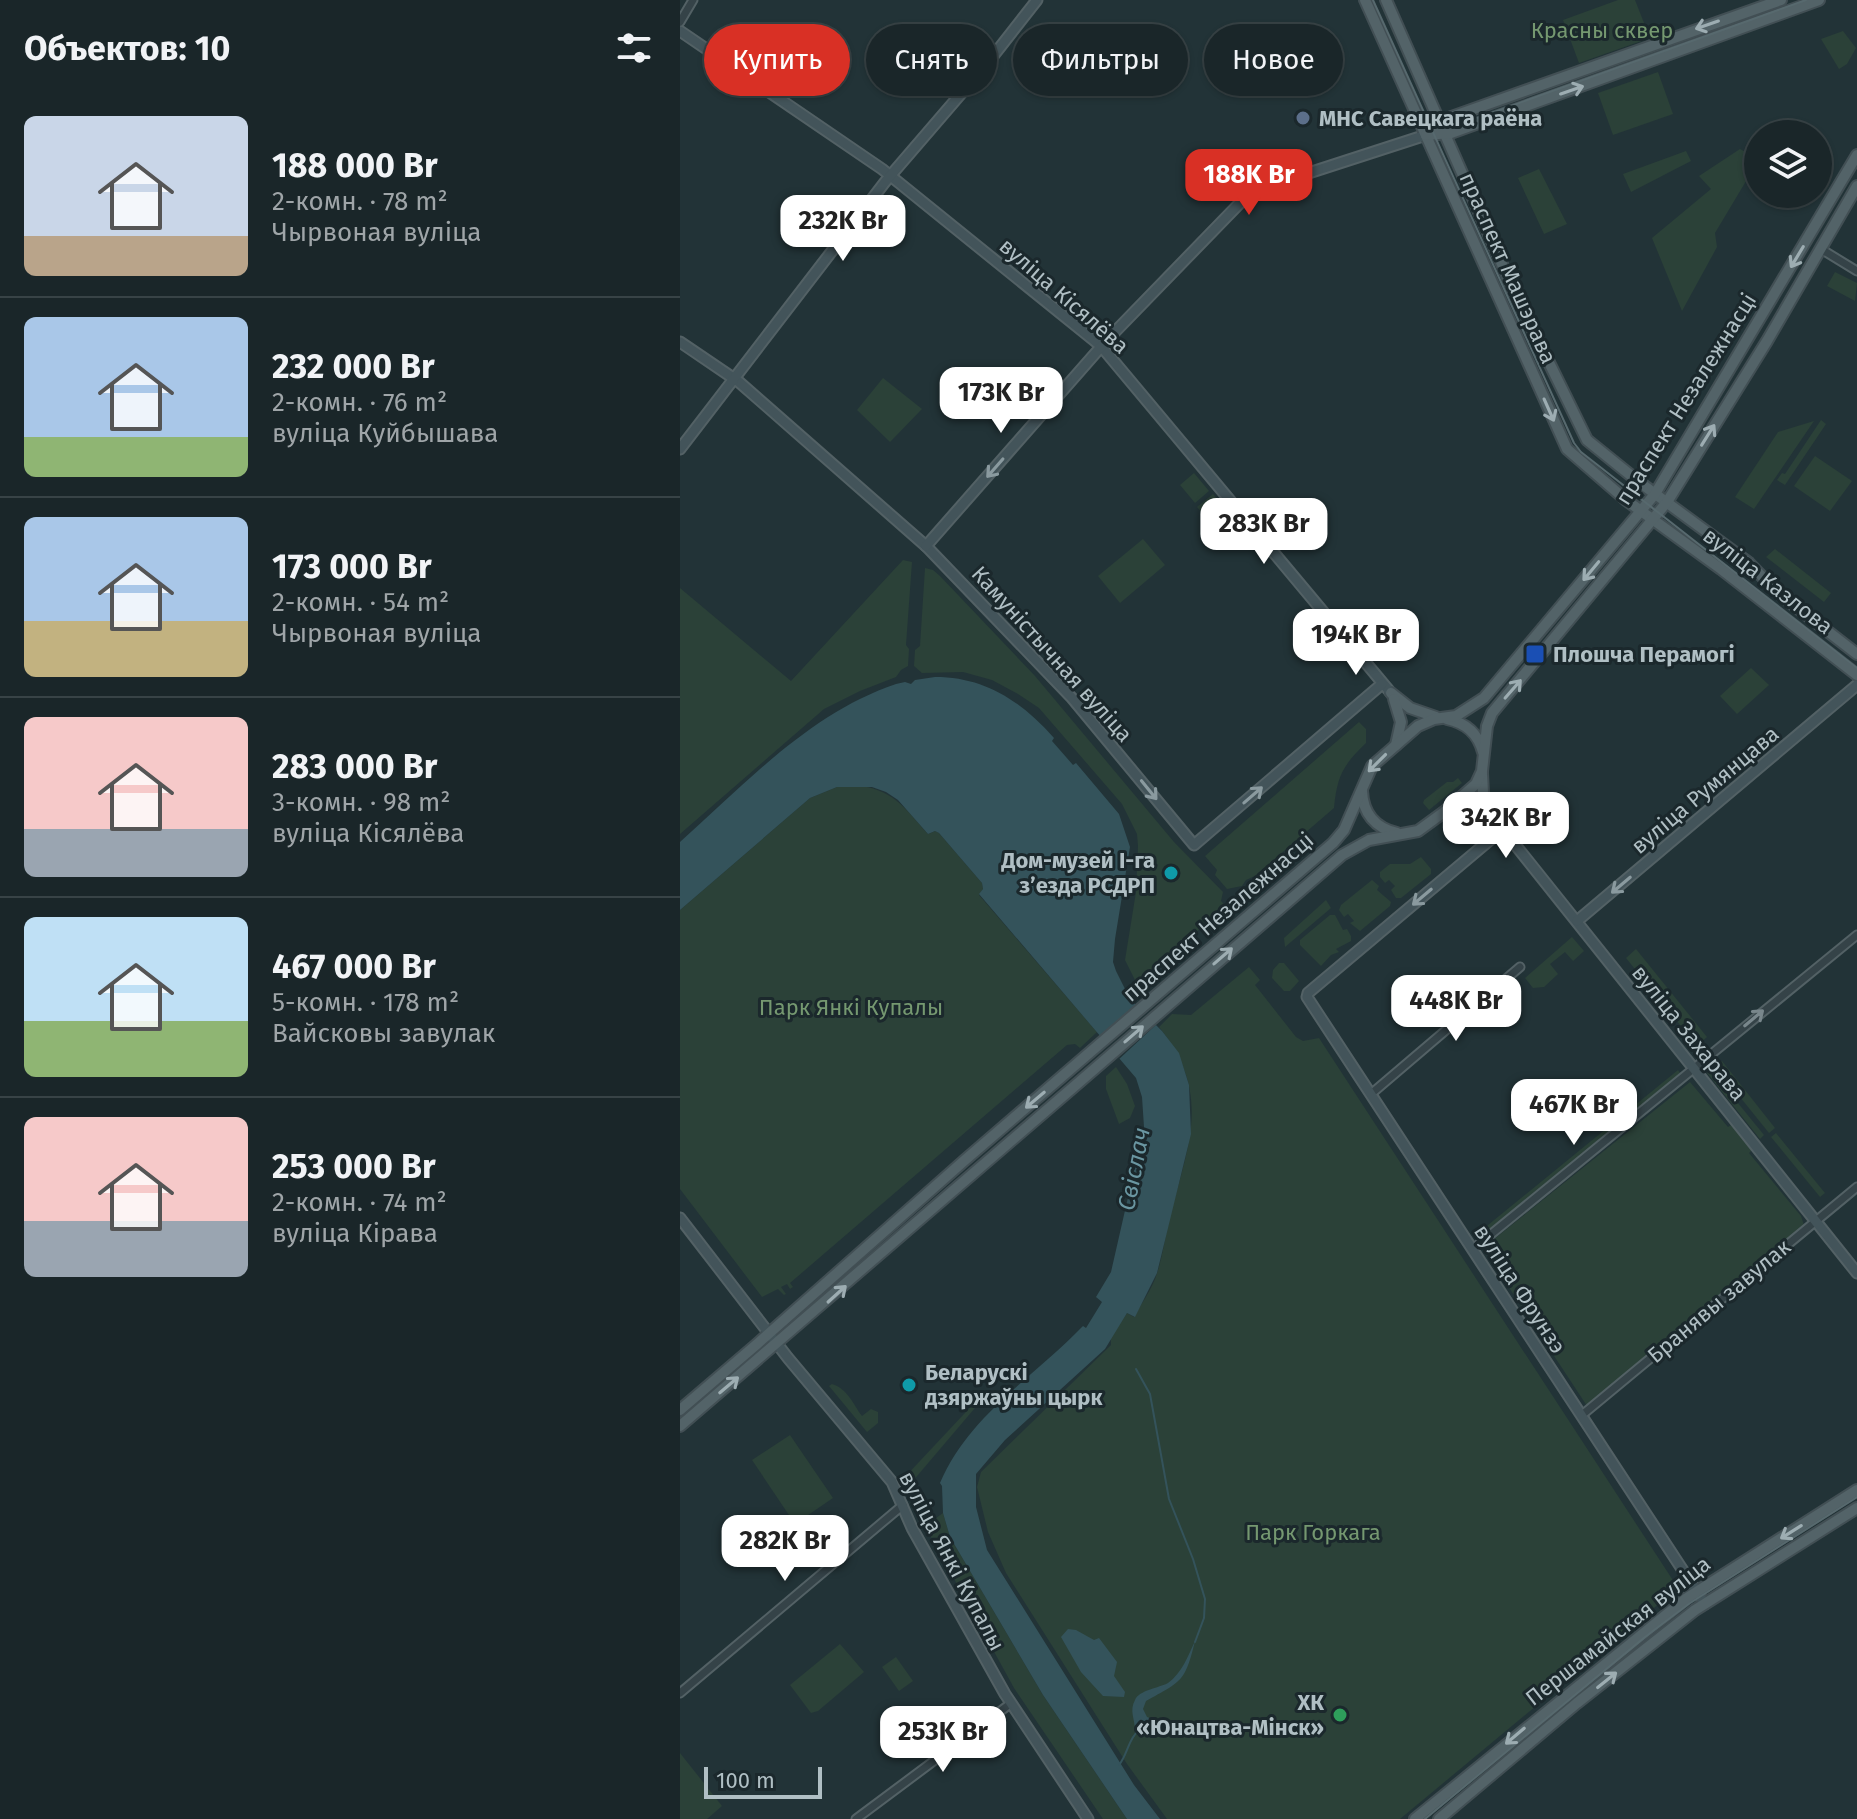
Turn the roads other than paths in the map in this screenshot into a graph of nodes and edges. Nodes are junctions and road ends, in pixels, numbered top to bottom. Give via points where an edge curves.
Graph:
1 (693, 0) edge
2 (1037, 0) edge
3 (1365, 0) edge
4 (1386, 0) edge
5 (1781, 0) edge
6 (1819, 0) edge
7 (680, 22) edge
8 (680, 31) edge
9 (1440, 121) junction
10 (1426, 135) junction
11 (1446, 135) junction
12 (1857, 155) edge
13 (890, 175) junction
14 (1857, 186) edge
15 (1821, 249) junction
16 (1857, 271) edge
17 (680, 342) edge
18 (1101, 346) junction
19 (1541, 348) junction
20 (1525, 355) junction
21 (734, 378) junction
22 (680, 449) edge
23 (1655, 494) junction
24 (1667, 502) junction
25 (1642, 512) junction
26 (1654, 520) junction
27 (926, 546) junction
28 (1857, 654) edge
29 (1857, 675) edge
30 (1382, 684) junction
31 (1857, 685) edge
32 (1391, 693) junction
33 (1444, 718) junction
34 (1396, 745) junction
35 (1483, 758) junction
36 (1482, 771) junction
37 (1363, 784) junction
38 (1444, 812) junction
39 (1493, 817) junction
40 (1503, 829) junction
41 (1403, 834) junction
42 (1577, 921) junction
43 (1857, 935) edge
44 (1520, 967) dead end
45 (1694, 1068) junction
46 (1371, 1094) junction
47 (1857, 1187) edge
48 (680, 1218) edge
49 (1816, 1221) junction
50 (1473, 1249) junction
51 (1857, 1273) edge
52 (769, 1333) junction
53 (778, 1345) junction
54 (680, 1410) edge
55 (1582, 1415) junction
56 (680, 1426) edge
57 (1857, 1490) edge
58 (903, 1505) junction
59 (1857, 1508) edge
60 (1697, 1591) junction
61 (1705, 1604) junction
62 (680, 1693) edge
63 (1010, 1704) junction
64 (856, 1819) edge
65 (1088, 1819) edge
66 (1415, 1819) edge
67 (1439, 1819) edge

1 - 7 street
2 - 13 street
3 - 10 main road, праспект Машэрава
4 - 9 main road, праспект Машэрава
5 -> 9 main road
11 -> 6 main road
8 - 13 street, вуліца Кісялёва
9 - 10 main road
9 - 11 main road, праспект Машэрава
10 - 11 main road
10 - 18 street via 1276,184 1240,203
10 - 20 main road, праспект Машэрава
11 - 19 main road, праспект Машэрава
12 -> 23 main road, праспект Незалежнасці
13 - 18 street, вуліца Кісялёва
13 - 21 street
14 - 15 main road, праспект Незалежнасці
15 - 16 street
24 -> 15 main road, праспект Незалежнасці
17 - 21 street, Камуністычная вуліца
18 -> 27 street
18 - 30 street, вуліца Кісялёва
19 - 20 main road
19 - 23 main road, праспект Машэрава via 1587,440
20 -> 25 main road, праспект Машэрава via 1567,449
21 - 22 street
21 - 27 street, Камуністычная вуліца
23 - 24 main road, праспект Машэрава
23 - 25 main road, праспект Незалежнасці
24 - 26 main road, праспект Незалежнасці
24 - 28 main road, вуліца Казлова
25 - 26 main road, праспект Машэрава
25 -> 33 main road, праспект Незалежнасці via 1484,698 1465,712
26 - 29 main road, вуліца Казлова
35 -> 26 main road, праспект Незалежнасці via 1492,713
27 -> 30 street, Камуністычная вуліца via 1072,698 1194,845
30 - 32 street, вуліца Кісялёва
31 -> 42 street, вуліца Румянцава
32 - 33 main road via 1410,708
32 - 34 main road via 1401,722
33 - 34 main road, праспект Незалежнасці via 1418,726
33 - 35 main road via 1472,731
34 -> 37 main road, праспект Незалежнасці via 1372,766
35 - 36 main road, праспект Незалежнасці
36 - 38 main road, праспект Незалежнасці via 1476,784
36 - 39 main road via 1485,803
37 - 41 main road via 1363,804 1373,821
37 -> 52 main road, праспект Незалежнасці via 1333,843
38 - 39 main road via 1473,809
38 - 41 main road, праспект Незалежнасці via 1418,831
39 - 40 street, вуліца Захарава
40 - 42 street, вуліца Захарава
40 -> 46 street, вуліца Фрунзэ via 1308,993
53 -> 41 main road, праспект Незалежнасці via 1350,849
42 - 45 street, вуліца Захарава
45 -> 43 street
44 - 46 street
45 - 49 street, вуліца Захарава
45 - 50 street
46 - 50 street, вуліца Фрунзэ
47 - 49 street, Бранявы завулак
48 - 52 street, вуліца Янкі Купалы
49 - 51 street, вуліца Захарава
49 - 55 street, Бранявы завулак
50 - 55 street, вуліца Фрунзэ
52 - 53 street, вуліца Янкі Купалы
52 - 54 main road, праспект Незалежнасці
56 -> 53 main road, праспект Незалежнасці
53 - 58 street, вуліца Янкі Купалы via 892,1482
55 - 60 street, вуліца Фрунзэ
57 -> 60 main road, Першамайская вуліца
58 - 62 street
58 - 63 street, вуліца Янкі Купалы
59 - 61 main road, Першамайская вуліца
60 - 61 street, вуліца Фрунзэ
60 -> 66 main road, Першамайская вуліца
67 -> 61 main road, Першамайская вуліца
63 - 64 street
63 - 65 street, вуліца Янкі Купалы

